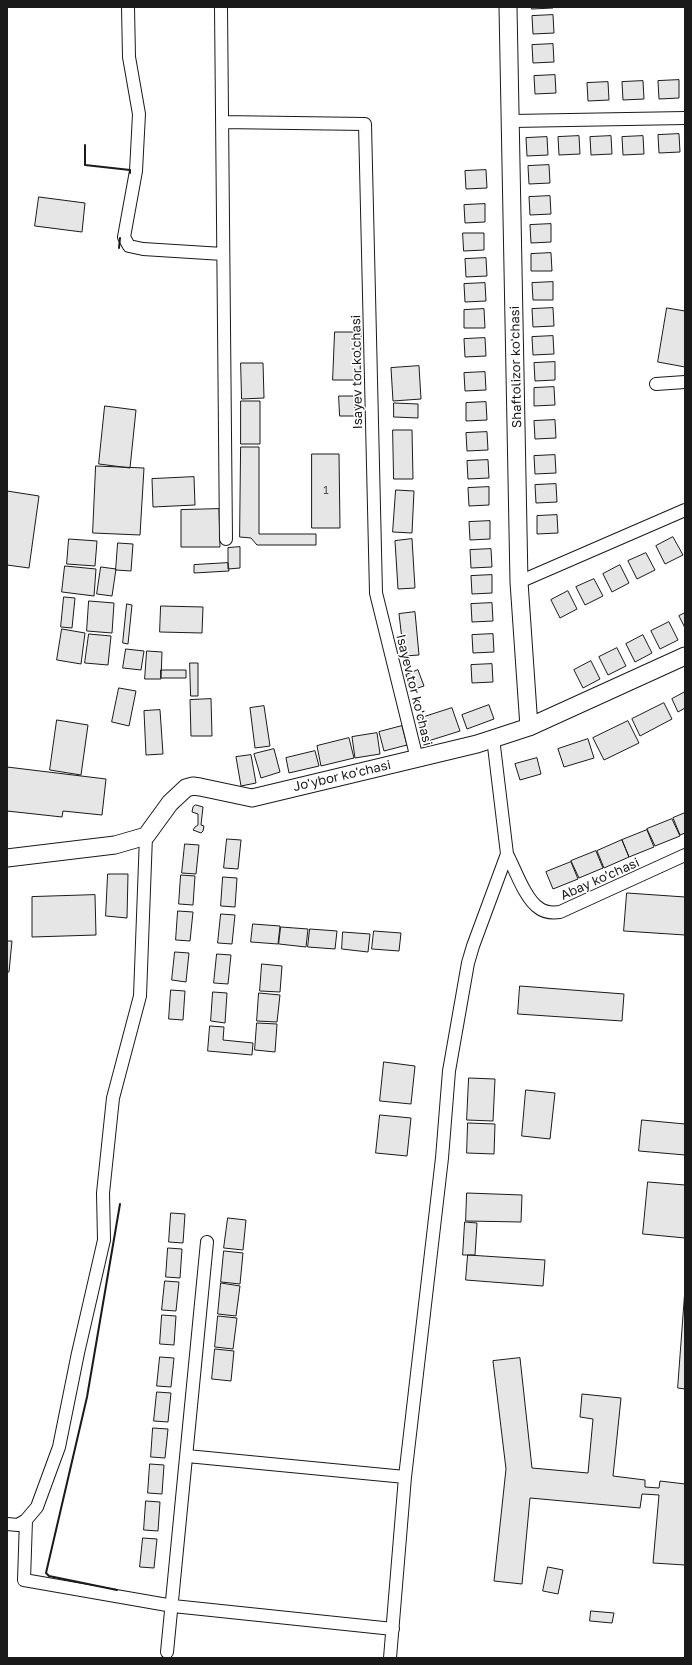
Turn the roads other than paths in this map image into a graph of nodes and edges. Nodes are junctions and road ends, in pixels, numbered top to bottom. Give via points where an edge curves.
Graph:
1 (128, 7) edge
2 (221, 7) edge
3 (508, 7) edge
4 (685, 118) edge
5 (512, 121) junction
6 (222, 122) junction
7 (223, 254) junction
8 (685, 382) edge
9 (656, 384) dead end
10 (685, 510) edge
11 (226, 538) dead end
12 (519, 582) junction
13 (685, 656) edge
14 (529, 727) junction
15 (493, 738) junction
16 (416, 759) junction
17 (146, 836) junction
18 (507, 854) junction
19 (685, 855) edge
20 (7, 858) edge
21 (207, 1242) dead end
22 (187, 1456) junction
23 (405, 1477) junction
24 (26, 1520) junction
25 (7, 1524) edge
26 (173, 1606) junction
27 (393, 1629) junction
28 (167, 1652) dead end
29 (390, 1658) edge

1 - 7 street via 129,57 139,114 136,171 124,237 130,246 143,249
2 - 6 street
3 - 5 street, Shaftolizor ko'chasi
4 - 5 street
5 - 12 street, Shaftolizor ko'chasi
6 - 7 street
6 - 16 street, Isayev tor ko'chasi via 365,124 376,593
7 - 11 street
8 - 9 street
10 - 12 street
12 - 14 street, Shaftolizor ko'chasi
13 - 14 street, Jo'ybor ko'chasi
14 - 15 street, Jo'ybor ko'chasi
15 - 16 street, Jo'ybor ko'chasi
15 - 18 street
16 - 17 street, Jo'ybor ko'chasi via 252,798 193,786 186,788 170,803
17 - 20 street via 115,845
17 - 24 street via 140,996 113,1098 103,1193 104,1240 59,1447 37,1507
18 - 19 street, Abay ko'chasi via 530,900 539,909 549,913 560,912
18 - 23 street via 468,963 449,1071 442,1158
21 - 22 street
22 - 23 street
22 - 26 street
23 - 27 street
24 - 25 street via 18,1525
24 - 26 street via 24,1580
26 - 27 street
26 - 28 street
27 - 29 street

